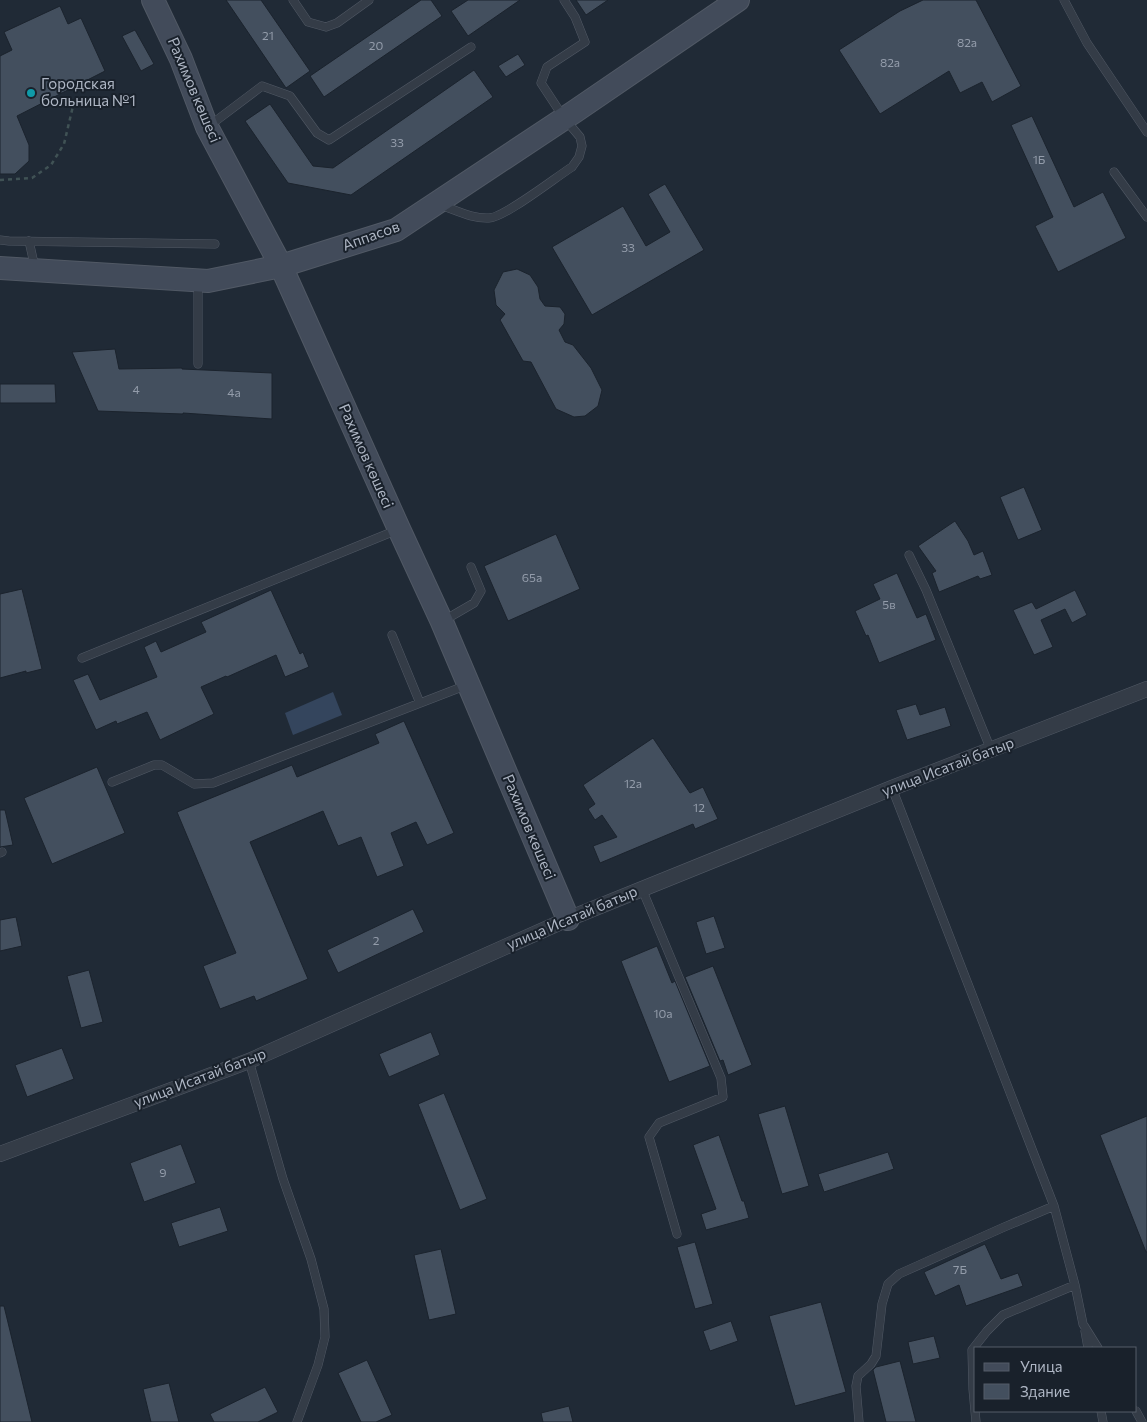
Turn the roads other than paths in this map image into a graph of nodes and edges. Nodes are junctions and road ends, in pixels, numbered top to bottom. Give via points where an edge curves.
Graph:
1 (153, 0) edge
2 (293, 0) edge
3 (369, 0) edge
4 (564, 0) edge
5 (1064, 0) edge
6 (732, 2) edge
7 (471, 47) dead end
8 (564, 118) junction
9 (207, 127) junction
10 (1147, 132) edge
11 (1114, 172) dead end
12 (436, 203) junction
13 (1147, 217) edge
14 (0, 240) edge
15 (30, 241) junction
16 (215, 244) dead end
17 (281, 266) junction
18 (0, 268) edge
19 (36, 270) junction
20 (198, 280) junction
21 (198, 364) dead end
22 (399, 529) junction
23 (909, 555) dead end
24 (471, 568) dead end
25 (442, 622) junction
26 (392, 636) dead end
27 (82, 658) dead end
28 (469, 684) junction
29 (1147, 689) edge
30 (420, 703) junction
31 (991, 750) junction
32 (112, 782) dead end
33 (892, 788) junction
34 (642, 889) junction
35 (568, 919) junction
36 (249, 1060) junction
37 (0, 1154) edge
38 (1054, 1206) junction
39 (677, 1234) dead end
40 (1075, 1285) junction
41 (1083, 1324) junction
42 (974, 1347) edge
43 (974, 1347) edge
44 (1088, 1347) edge
45 (1097, 1347) edge
46 (974, 1400) edge
47 (298, 1422) edge
48 (858, 1422) edge

1 - 9 street, Рахимов көшесі via 181,59
2 - 3 lane via 308,22 326,27
4 - 8 lane via 576,17 585,42 547,67 541,83
5 - 10 lane via 1087,42
6 - 8 street, Аппасов
7 - 9 lane via 329,140 317,133 290,96 262,86
8 - 12 street, Аппасов
8 - 12 lane via 580,137 579,157 572,167 506,212 492,218 478,218
9 - 17 street, Рахимов көшесі
11 - 13 lane
12 - 17 street, Аппасов via 396,230
14 - 15 lane
15 - 16 lane
15 - 19 lane
17 - 20 street, Аппасов via 208,281
17 - 22 street, Рахимов көшесі
18 - 19 street, Аппасов
19 - 20 street, Аппасов
20 - 21 lane
22 - 25 street, Рахимов көшесі
22 - 27 lane
23 - 31 lane
24 - 25 lane via 481,591 474,603
25 - 28 street, Рахимов көшесі
26 - 30 lane
28 - 30 lane
28 - 35 street, Рахимов көшесі
29 - 31 street, улица Исатай батыр
30 - 32 lane via 213,783 194,784 162,765 154,765
31 - 33 street, улица Исатай батыр
33 - 34 street, улица Исатай батыр
33 - 38 lane
34 - 35 street, улица Исатай батыр
34 - 39 lane via 721,1078 723,1097 660,1123 649,1137
35 - 36 street, улица Исатай батыр
36 - 37 street, улица Исатай батыр
36 - 47 lane via 324,1309 325,1336
38 - 40 lane
38 - 48 lane via 899,1274 888,1284 882,1304 876,1356 858,1376
40 - 41 lane
40 - 42 lane via 1003,1315
41 - 44 lane
41 - 45 lane
43 - 46 lane

